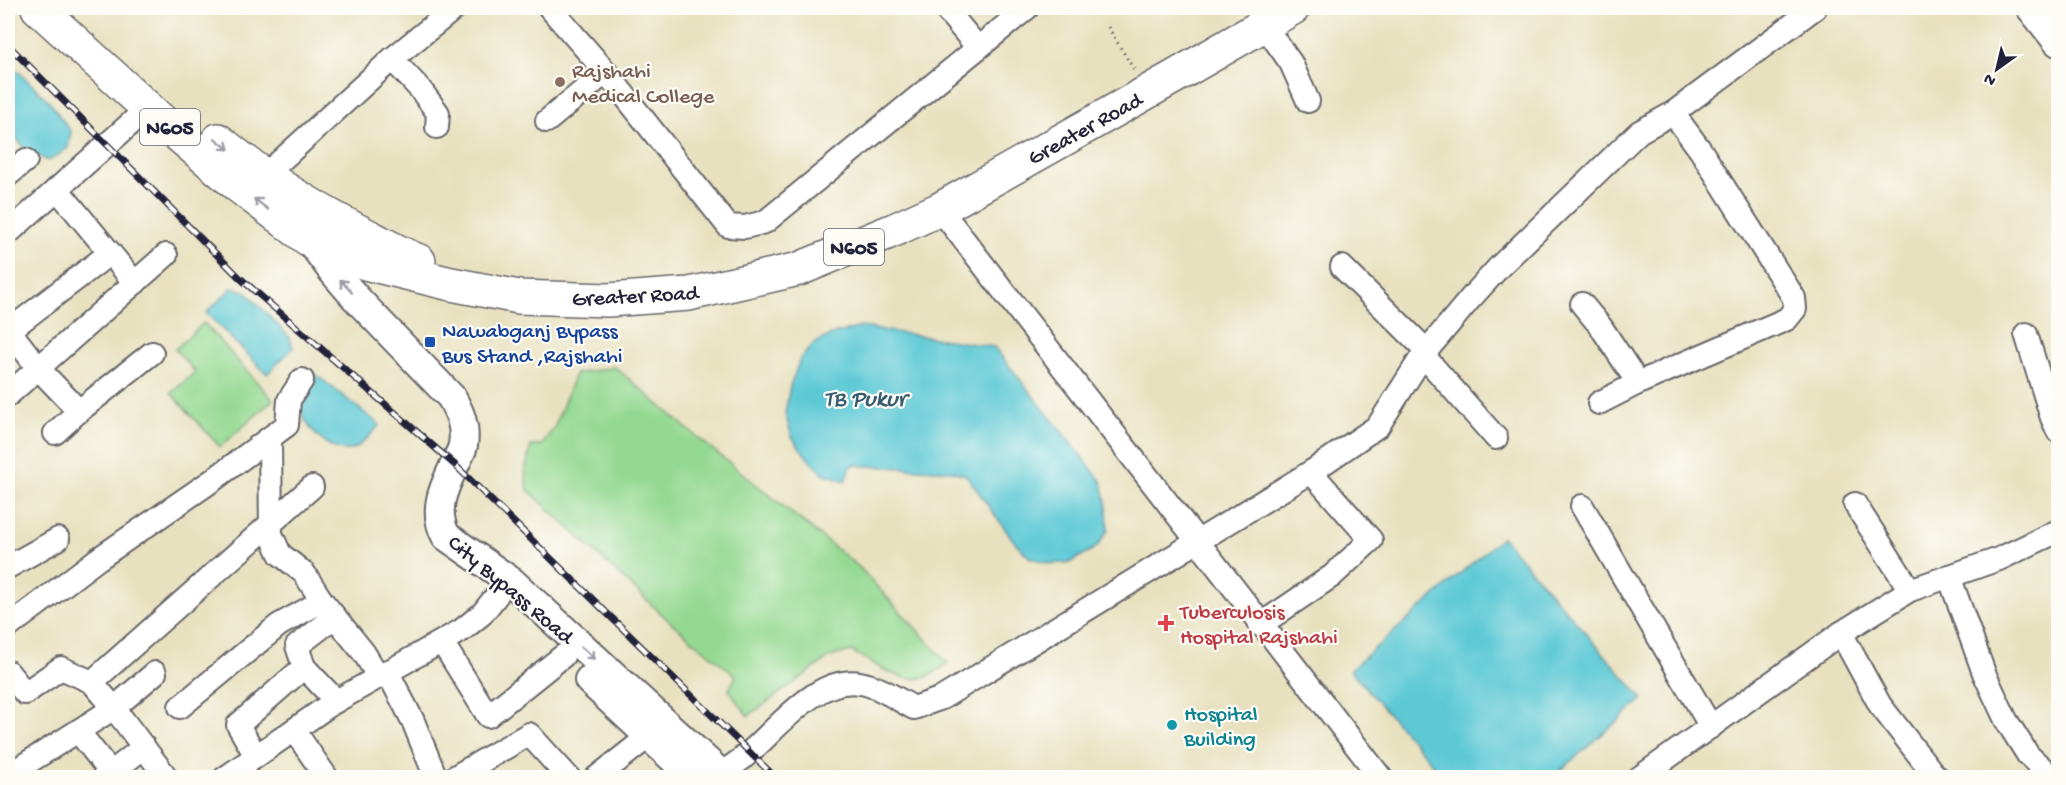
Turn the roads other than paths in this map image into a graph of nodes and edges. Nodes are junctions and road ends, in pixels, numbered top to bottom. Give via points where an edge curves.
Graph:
1 (39, 8) edge
2 (68, 8) edge
3 (454, 8) edge
4 (550, 8) edge
5 (945, 8) edge
6 (1027, 8) edge
7 (1293, 8) edge
8 (1815, 8) edge
9 (2031, 8) edge
10 (1268, 16) edge
11 (2058, 42) edge
12 (978, 48) junction
13 (392, 59) junction
14 (606, 72) junction
15 (1308, 101) dead end
16 (148, 108) junction
17 (1673, 113) junction
18 (547, 121) dead end
19 (437, 127) dead end
20 (1022, 156) junction
21 (26, 160) dead end
22 (8, 175) edge
23 (264, 176) junction
24 (57, 189) junction
25 (940, 209) junction
26 (317, 227) junction
27 (8, 233) edge
28 (362, 248) junction
29 (110, 253) junction
30 (166, 255) dead end
31 (1342, 267) dead end
32 (135, 283) junction
33 (1582, 304) dead end
34 (2026, 334) dead end
35 (11, 341) edge
36 (152, 353) dead end
37 (1425, 353) junction
38 (414, 359) junction
39 (39, 369) junction
40 (302, 380) dead end
41 (1638, 383) junction
42 (11, 386) edge
43 (1599, 403) dead end
44 (79, 411) junction
45 (2058, 431) edge
46 (55, 433) dead end
47 (270, 438) junction
48 (1496, 438) dead end
49 (1311, 472) junction
50 (312, 487) dead end
51 (1855, 504) dead end
52 (1582, 506) dead end
53 (271, 523) junction
54 (2058, 531) edge
55 (446, 536) junction
56 (58, 539) dead end
57 (1197, 543) junction
58 (9, 563) edge
59 (1949, 576) junction
60 (1910, 590) junction
61 (497, 595) junction
62 (329, 609) junction
63 (1260, 624) junction
64 (8, 627) edge
65 (1842, 633) junction
66 (442, 642) junction
67 (562, 656) junction
68 (304, 667) junction
69 (8, 672) edge
70 (155, 673) dead end
71 (382, 674) junction
72 (92, 682) junction
73 (336, 701) junction
74 (180, 707) dead end
75 (114, 708) junction
76 (1711, 727) junction
77 (294, 730) junction
78 (78, 731) junction
79 (649, 735) junction
80 (144, 747) junction
81 (251, 766) edge
82 (700, 771) edge
83 (15, 775) edge
84 (160, 775) edge
85 (110, 776) edge
86 (225, 777) edge
87 (327, 777) edge
88 (436, 777) edge
89 (453, 777) edge
90 (569, 777) edge
91 (596, 777) edge
92 (1381, 777) edge
93 (1639, 777) edge
94 (1938, 777) edge
95 (2053, 777) edge

1 - 16 highway, Greater Road / N605
2 -> 23 highway, Greater Road / N605 via 178,108
3 - 13 street
4 - 14 street
5 - 12 street
6 - 12 street
7 - 10 highway, Greater Road / N605
8 - 17 street
9 - 11 main road
10 - 15 street
10 - 20 highway, Greater Road / N605
10 - 20 highway, Greater Road / N605 via 1142,83
12 - 14 street via 765,222 745,227 728,226
13 - 19 street via 438,113
13 - 23 street
14 - 18 street
16 - 24 street
26 -> 16 highway, Greater Road / N605 via 237,185
17 - 37 street via 1639,132 1500,266
17 - 41 street via 1701,150 1794,298 1795,309 1787,319
20 - 25 highway, Greater Road / N605
20 - 28 highway, Greater Road / N605 via 884,221 787,260 676,283 600,287 503,280 431,266 395,252
21 - 22 street
23 - 26 highway, Greater Road / N605
24 - 27 street
24 - 29 street
25 - 28 highway, Greater Road / N605 via 799,269 689,294 608,300 519,297 451,284
25 - 57 street
26 - 28 highway, Greater Road / N605
38 -> 26 main road via 350,291
28 - 38 main road via 381,305
29 - 32 street
29 - 35 street via 10,329
30 - 32 street
31 - 37 street
32 - 39 street
33 - 41 street
34 - 45 street
35 - 39 street
36 - 44 street
37 - 48 street
37 - 49 street via 1378,426
38 - 55 main road, City Bypass Road via 451,397 464,426 463,447 438,514
39 - 42 street
39 - 44 street
40 - 47 street via 289,400 287,425
41 - 43 street
44 - 46 street
47 - 53 street
47 - 64 street
49 - 57 street
49 - 63 street via 1371,540 1332,576
50 - 53 street
51 - 60 street
52 - 76 street
53 - 62 street via 271,534 280,554 304,573
53 - 72 street
54 - 59 street via 2000,559
55 - 61 main road
55 -> 82 main road, City Bypass Road via 512,582
56 - 58 street
57 - 63 street
57 - 82 street via 942,698 914,708 876,688 859,683 839,684 809,698 750,752
59 - 60 street
59 - 95 street via 1984,673 2006,720 2028,755
60 - 65 street
61 - 66 street via 482,614
61 - 67 main road
62 - 68 street via 297,646
62 - 71 street
62 - 74 street via 279,625
63 - 92 street
65 - 76 street
65 - 94 street via 1880,705
66 - 67 street via 489,716
66 - 71 street
67 - 79 main road
68 - 73 street
68 - 81 street via 238,725
69 - 72 street via 24,693 61,668
70 - 75 street
71 - 73 street
71 - 88 street via 413,720
72 - 75 street
73 - 77 street
75 - 78 street
75 - 80 street
76 - 93 street
77 - 81 street
77 - 87 street
78 - 83 street
78 - 85 street
79 - 82 main road
79 - 91 street
80 - 84 street
80 - 85 street
81 - 86 street
89 - 90 street via 529,734

